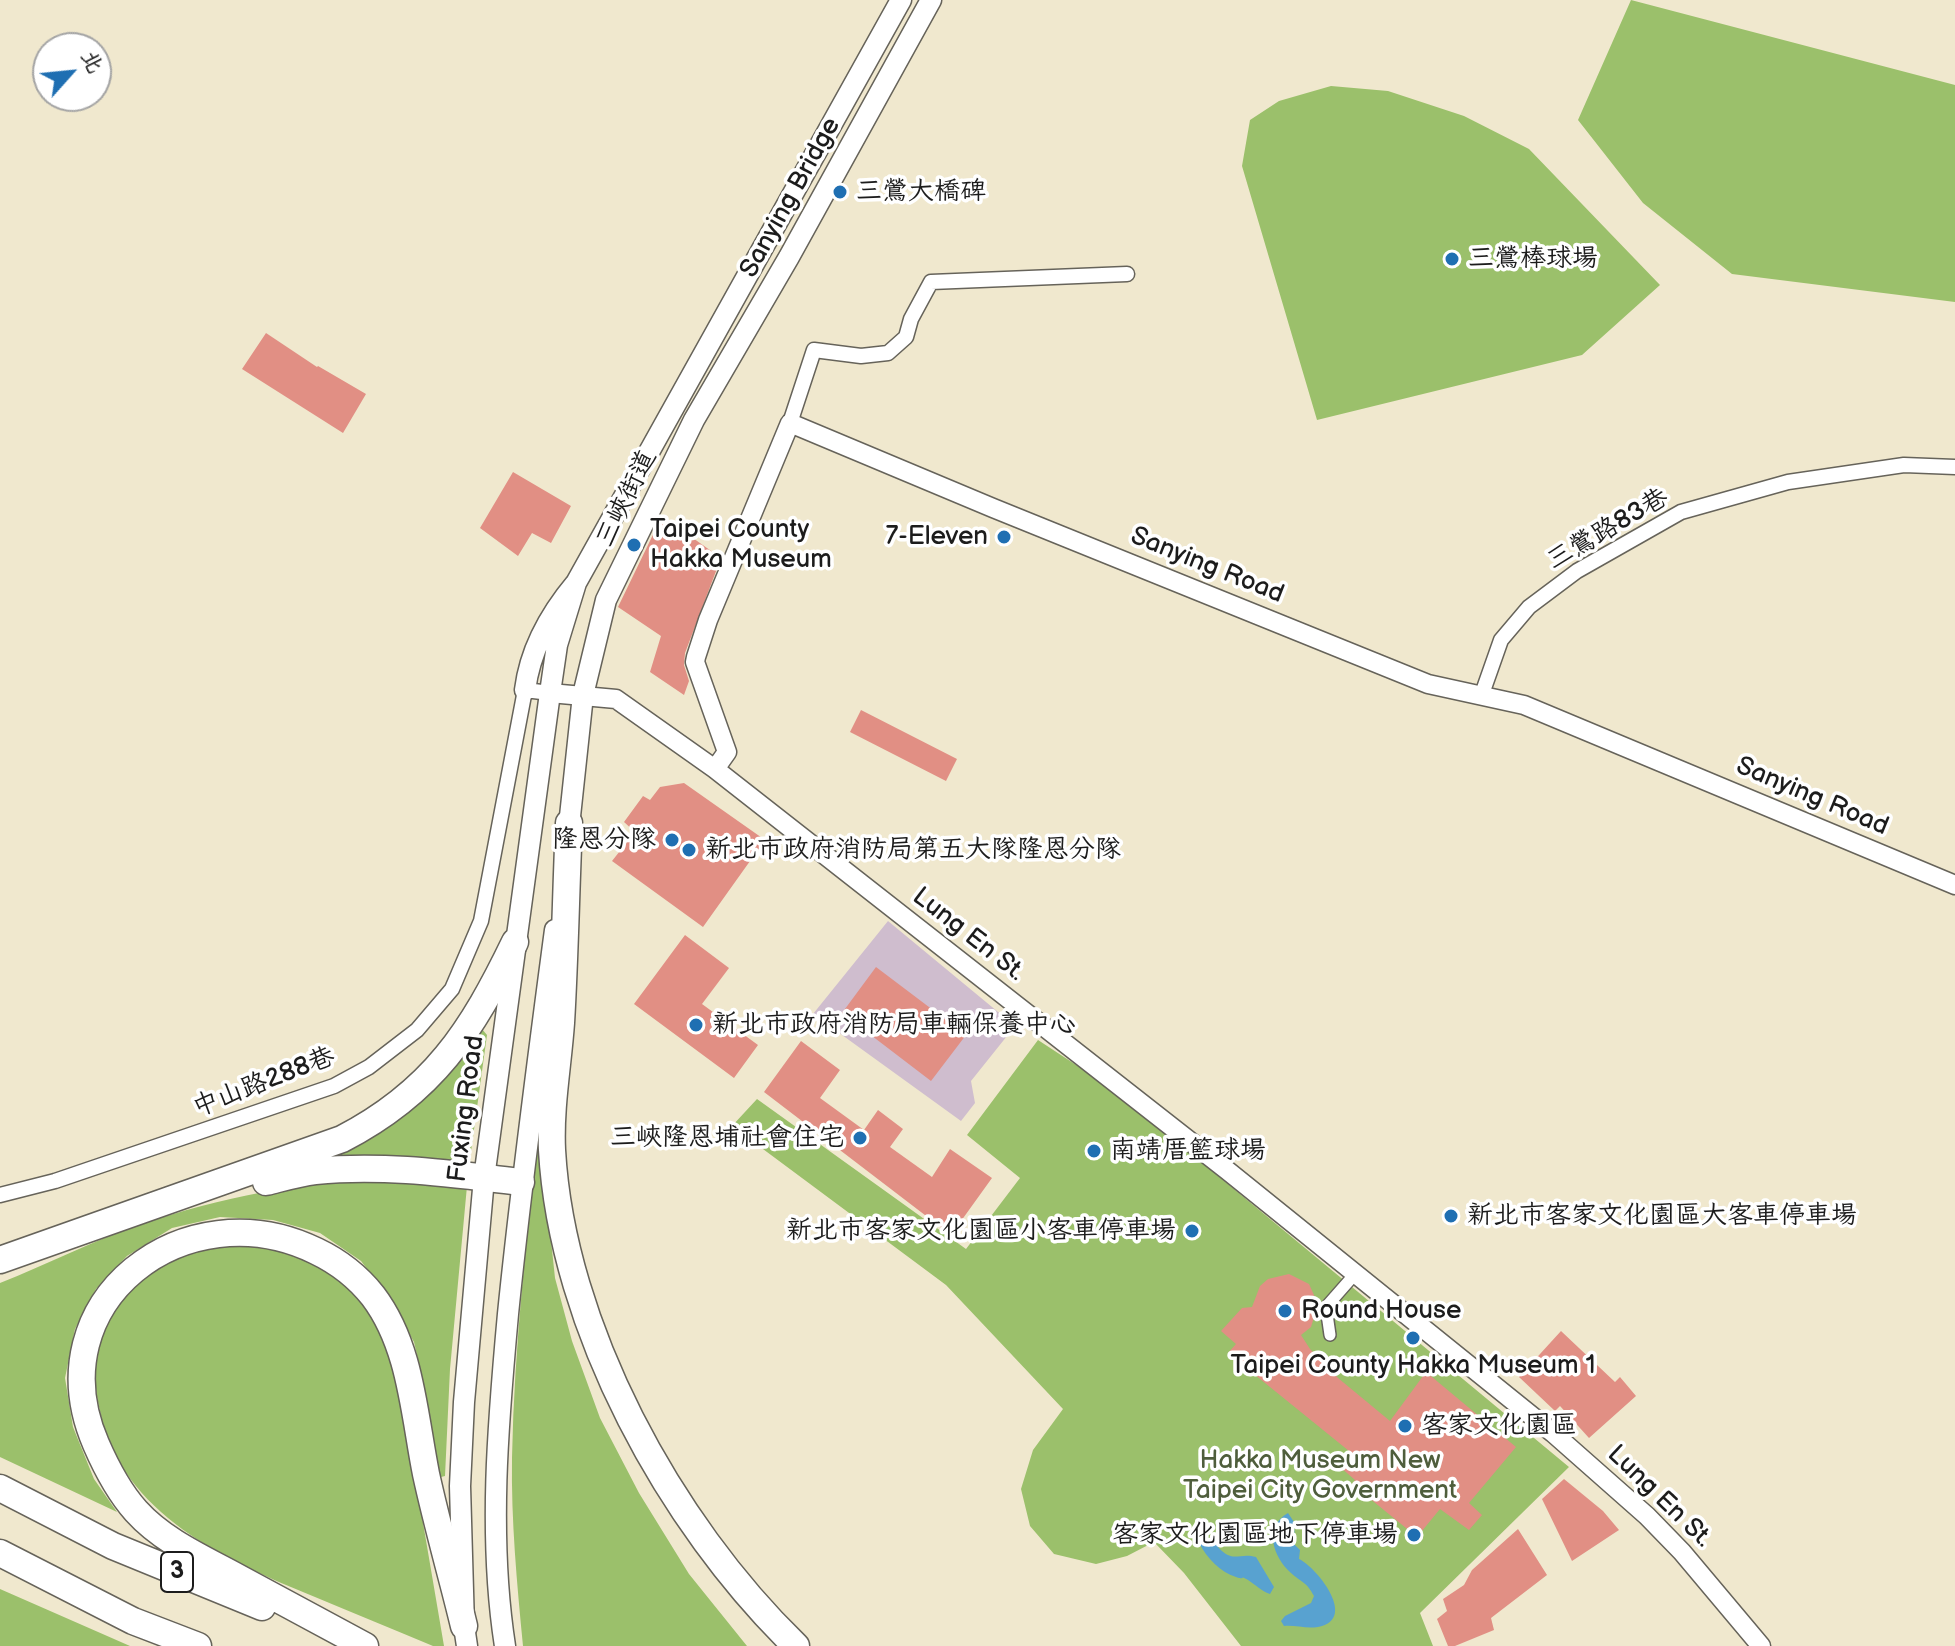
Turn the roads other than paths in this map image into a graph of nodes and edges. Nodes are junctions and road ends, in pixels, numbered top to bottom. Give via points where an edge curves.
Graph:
1 (901, 0) edge
2 (931, 0) edge
3 (1127, 274) dead end
4 (674, 408) joint
5 (694, 420) joint
6 (790, 423) junction
7 (1955, 467) edge
8 (576, 583) junction
9 (525, 690) junction
10 (550, 693) junction
11 (1482, 694) junction
12 (583, 695) junction
13 (715, 769) junction
14 (569, 823) junction
15 (1955, 885) edge
16 (515, 942) junction
17 (484, 1178) junction
18 (521, 1182) junction
19 (0, 1195) edge
20 (104, 1225) junction
21 (0, 1260) edge
22 (1355, 1274) junction
23 (1330, 1335) dead end
24 (0, 1488) edge
25 (0, 1553) edge
26 (466, 1636) edge
27 (198, 1646) edge
28 (358, 1646) edge
29 (365, 1646) edge
30 (505, 1646) edge
31 (796, 1646) edge
32 (1761, 1646) edge

1 - 4 main road, Sanying Bridge
2 - 5 main road, Sanying Bridge
3 - 6 street via 931,282 906,337 888,353 861,356 814,350
4 - 8 main road, 三峽街道
5 - 12 main road, 三峽街道 via 606,600
6 - 11 street, Sanying Road via 1428,684
6 - 13 street via 695,662 727,752
7 - 11 street, 三鶯路83巷 via 1904,465 1788,482 1681,512 1577,571 1529,607 1501,640
8 - 9 main road via 548,622 528,668
8 - 10 main road, Fuxing Road via 557,645
9 - 10 street
9 - 19 street, 中山路288巷 via 481,921 452,989 417,1030 334,1086
10 - 12 street, Lung En St.
10 - 16 main road, Fuxing Road
11 - 15 street, Sanying Road via 1524,705
12 - 13 street, Lung En St. via 616,699
12 - 14 main road
13 - 22 street, Lung En St.
14 - 18 main road
14 - 31 highway via 552,1125 558,1204 572,1265 598,1346 636,1432 720,1561
16 - 17 main road, Fuxing Road
16 - 20 highway via 458,1041 407,1099 376,1122
17 - 18 highway
17 - 20 highway via 407,1169 312,1172
17 - 26 main road, Fuxing Road via 460,1486
18 - 30 main road via 500,1405 498,1563
20 - 21 highway
22 - 23 street via 1326,1307
22 - 32 street, Lung En St. via 1647,1516
24 - 28 highway, 3 via 113,1546
25 - 27 highway, 3 via 133,1621
26 - 29 highway via 408,1379 398,1344 372,1296 336,1260 294,1240 249,1231 172,1244 111,1293 95,1319 84,1354 81,1391 107,1470 136,1511 173,1542

